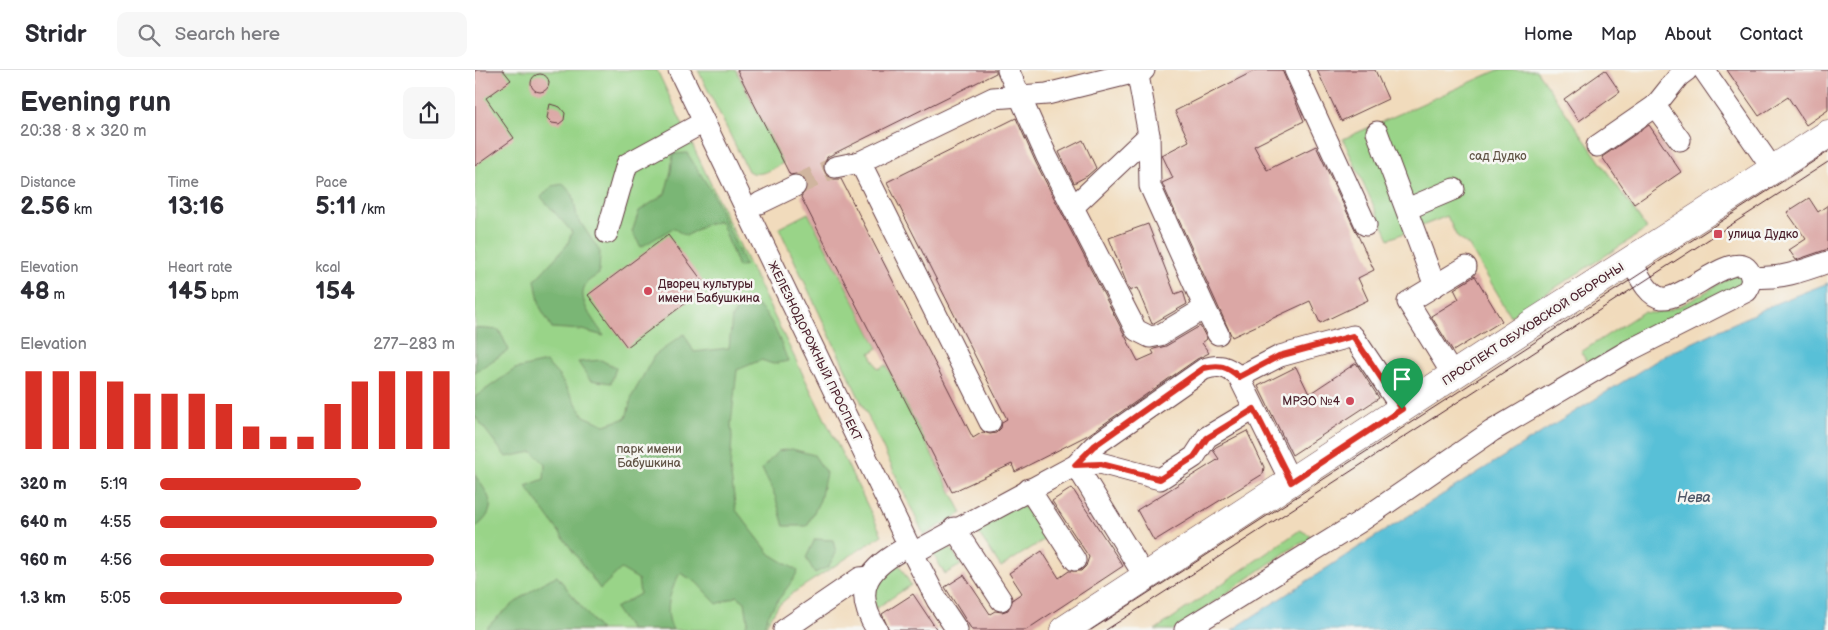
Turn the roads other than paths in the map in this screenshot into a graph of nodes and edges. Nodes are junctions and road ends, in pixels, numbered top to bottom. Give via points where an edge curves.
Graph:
1 (679, 70) edge
2 (1008, 70) edge
3 (1295, 70) edge
4 (1687, 70) edge
5 (1704, 70) edge
6 (1139, 71) edge
7 (1022, 97) junction
8 (1655, 106) junction
9 (704, 122) junction
10 (1377, 132) dead end
11 (1828, 134) edge
12 (1149, 135) junction
13 (1680, 140) dead end
14 (1597, 146) dead end
15 (860, 162) junction
16 (835, 168) tunnel mouth
17 (1774, 171) junction
18 (795, 186) tunnel mouth
19 (1455, 189) dead end
20 (760, 203) dead end
21 (1073, 207) junction
22 (1407, 209) junction
23 (1366, 225) dead end
24 (607, 233) dead end
25 (1631, 261) junction
26 (1828, 262) edge
27 (1466, 267) dead end
28 (1751, 277) junction
29 (1435, 286) junction
30 (1205, 308) junction
31 (1218, 334) dead end
32 (1453, 375) junction
33 (1239, 377) junction
34 (1254, 409) junction
35 (1402, 409) junction
36 (990, 422) dead end
37 (1075, 465) junction
38 (1291, 482) junction
39 (1029, 490) junction
40 (955, 528) junction
41 (911, 550) junction
42 (1075, 560) dead end
43 (869, 577) junction
44 (1145, 577) junction
45 (1001, 600) dead end
46 (784, 630) edge
47 (877, 630) edge
48 (957, 630) edge
49 (1063, 630) edge
50 (1185, 630) edge

1 - 9 street, ЖЕЛЕЗНОДОРОЖНЫЙ ПРОСПЕКТ
2 - 7 street
3 - 23 street
4 - 8 street
5 - 17 street
6 - 7 street
6 - 12 street
7 - 15 street via 993,98
7 - 21 street via 1047,158
8 - 13 street
8 - 14 street
9 - 24 street via 627,164
9 - 41 street, ЖЕЛЕЗНОДОРОЖНЫЙ ПРОСПЕКТ
10 - 22 street
11 - 17 main road, ПРОСПЕКТ ОБУХОВСКОЙ ОБОРОНЫ
12 - 21 street
12 - 30 street via 1151,186
15 - 16 street
15 - 36 street
17 - 25 main road, ПРОСПЕКТ ОБУХОВСКОЙ ОБОРОНЫ
18 - 20 street
19 - 22 street
21 - 30 street via 1136,330 1142,335 1160,335
22 - 29 street
25 - 28 street via 1651,294 1662,298 1675,296 1731,265 1745,266
25 - 32 main road, ПРОСПЕКТ ОБУХОВСКОЙ ОБОРОНЫ
26 - 28 street via 1786,276
27 - 29 street
28 - 50 street via 1747,291 1628,351 1492,431 1358,523
29 - 32 street via 1408,302
30 - 31 street
32 - 35 main road, ПРОСПЕКТ ОБУХОВСКОЙ ОБОРОНЫ
33 - 34 street
33 - 35 street via 1279,356 1353,336
33 - 37 street via 1229,368 1216,365 1204,368 1094,446
34 - 37 street via 1207,438 1194,457 1160,479 1101,464
34 - 38 street
35 - 38 main road, ПРОСПЕКТ ОБУХОВСКОЙ ОБОРОНЫ
37 - 39 street
37 - 44 street
38 - 44 main road, ПРОСПЕКТ ОБУХОВСКОЙ ОБОРОНЫ
39 - 40 street
39 - 42 street
40 - 41 street
40 - 45 street
41 - 43 street via 889,557
41 - 48 street, ЖЕЛЕЗНОДОРОЖНЫЙ ПРОСПЕКТ
43 - 46 street via 860,578
43 - 47 street via 865,585 865,606
44 - 49 main road, ПРОСПЕКТ ОБУХОВСКОЙ ОБОРОНЫ

